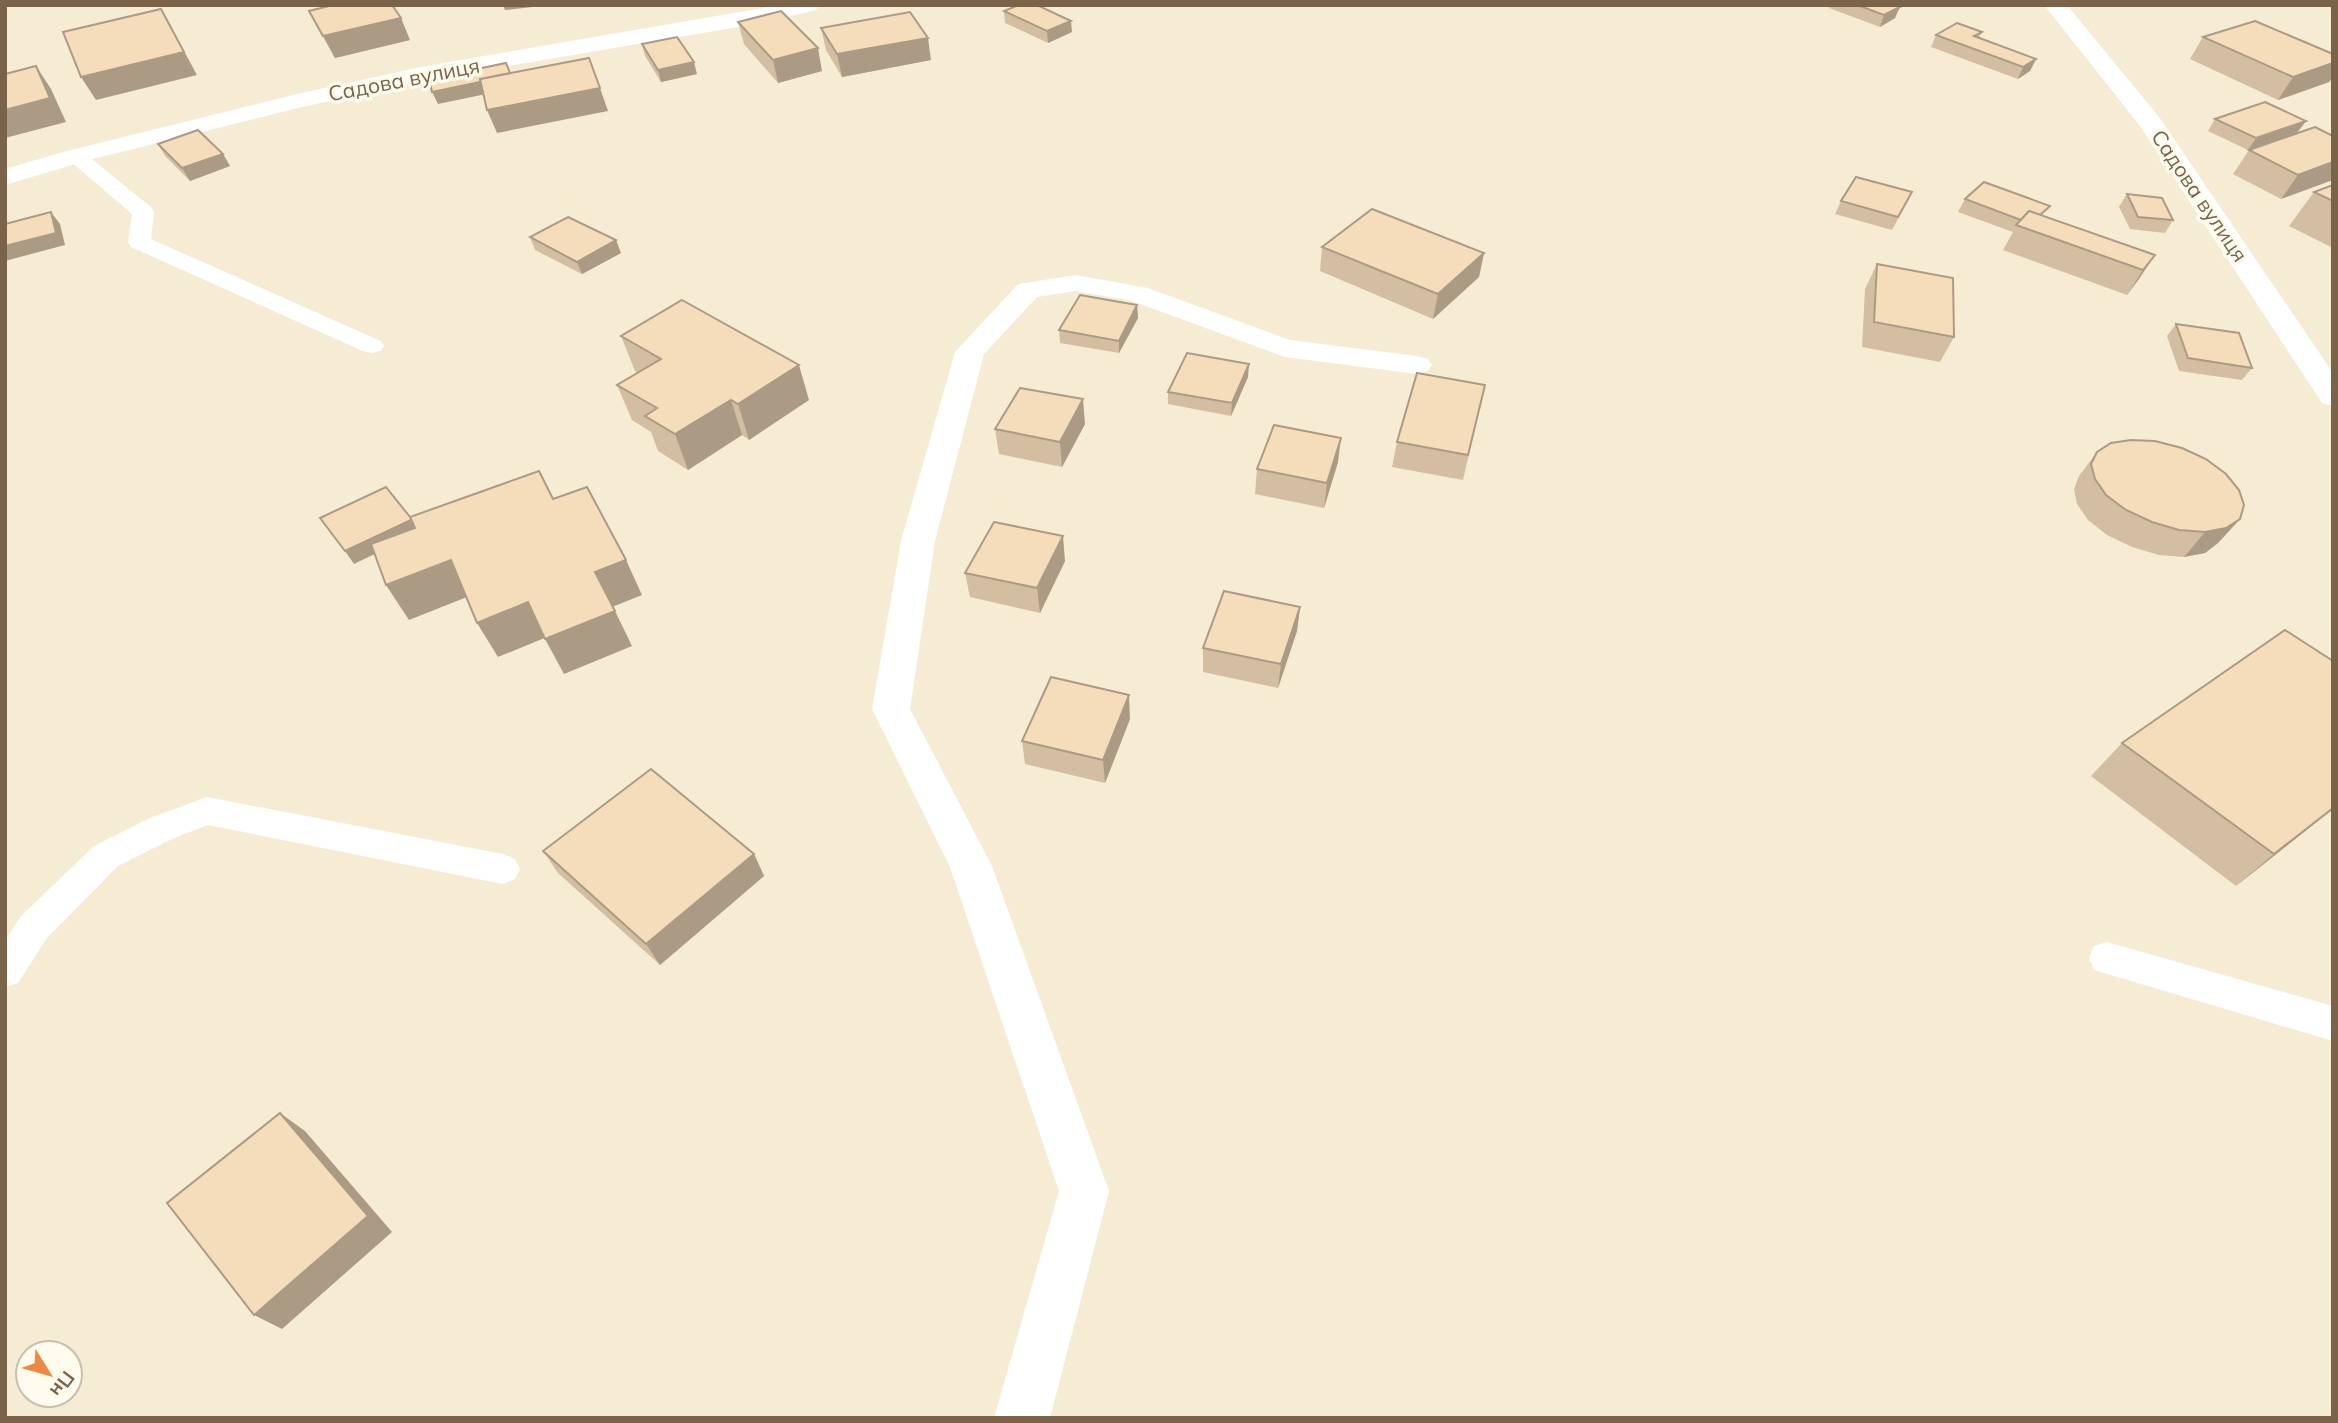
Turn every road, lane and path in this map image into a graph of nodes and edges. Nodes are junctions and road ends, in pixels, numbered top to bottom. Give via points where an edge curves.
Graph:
1 (808, 5) edge
2 (2055, 5) edge
3 (755, 11) edge
4 (76, 156) junction
5 (5, 177) edge
6 (372, 346) dead end
7 (1417, 365) dead end
8 (2333, 396) edge
9 (503, 869) dead end
10 (2107, 958) dead end
11 (5, 971) edge
12 (2333, 1024) edge
13 (1022, 1418) edge

1 - 3 street, Садова вулиця
2 - 8 street, Садова вулиця via 2150,122
3 - 4 street, Садова вулиця via 426,73
4 - 5 street, Садова вулиця
4 - 6 lane via 143,212 139,242
7 - 13 street via 1285,348 1138,294 1076,283 1028,290 971,352 918,541 891,709 971,866 1084,1191
9 - 11 lane via 207,811 106,856 34,927
10 - 12 lane

